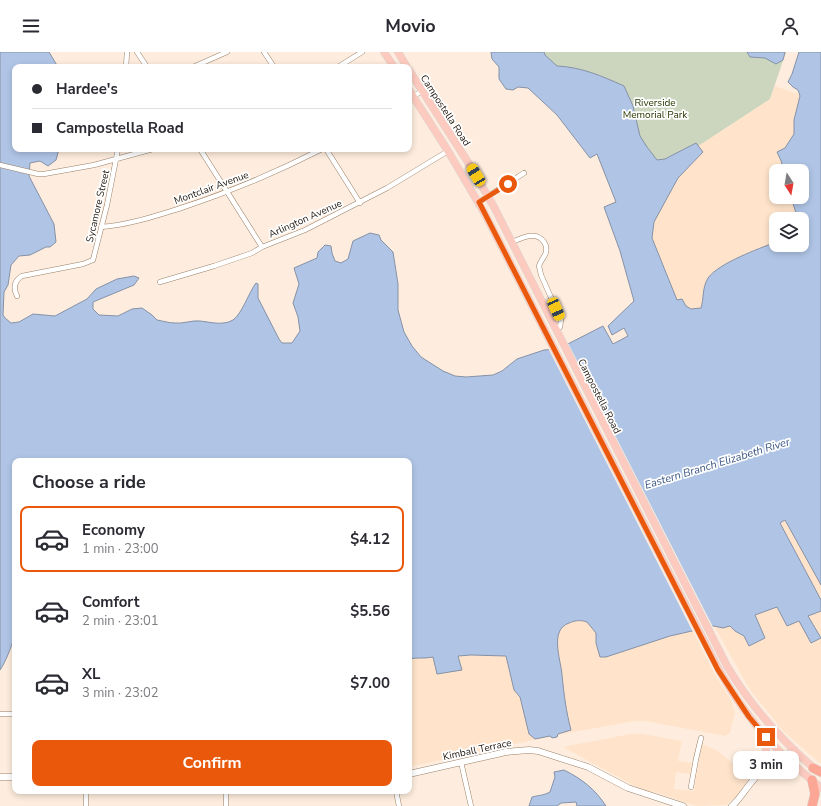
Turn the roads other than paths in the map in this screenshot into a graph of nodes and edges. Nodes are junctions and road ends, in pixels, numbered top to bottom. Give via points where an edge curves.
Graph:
1 (127, 52) edge
2 (138, 52) edge
3 (227, 52) edge
4 (264, 52) edge
5 (362, 52) edge
6 (384, 52) edge
7 (398, 52) edge
8 (126, 64) edge
9 (146, 64) edge
10 (200, 64) edge
11 (272, 64) edge
12 (343, 64) edge
13 (392, 64) edge
14 (405, 64) edge
15 (412, 75) edge
16 (422, 91) junction
17 (412, 94) edge
18 (412, 98) edge
19 (448, 151) junction
20 (117, 152) edge
21 (143, 152) edge
22 (202, 152) edge
23 (316, 152) edge
24 (328, 152) edge
25 (116, 160) junction
26 (0, 165) edge
27 (524, 173) dead end
28 (227, 192) junction
29 (488, 196) junction
30 (479, 202) junction
31 (360, 203) junction
32 (101, 227) junction
33 (512, 242) junction
34 (262, 247) junction
35 (160, 282) dead end
36 (17, 296) dead end
37 (560, 327) dead end
38 (0, 714) edge
39 (12, 714) edge
40 (766, 737) junction
41 (701, 738) dead end
42 (794, 750) junction
43 (786, 758) junction
44 (461, 762) junction
45 (818, 771) edge
46 (412, 773) edge
47 (757, 776) junction
48 (0, 777) edge
49 (12, 777) edge
50 (812, 780) junction
51 (691, 787) dead end
52 (821, 788) edge
53 (86, 794) edge
54 (226, 794) edge
55 (397, 794) edge
56 (86, 806) edge
57 (226, 806) edge
58 (399, 806) edge
59 (471, 806) edge
60 (683, 806) edge
61 (732, 806) edge
62 (812, 806) edge

1 - 8 street
2 - 9 street
3 - 10 street
4 - 11 street
5 - 12 street
6 - 13 main road
7 - 14 main road
15 - 16 main road, Campostella Road
16 - 17 street
16 - 29 main road, Campostella Road
18 - 19 main road, Campostella Road
19 - 30 main road, Campostella Road
19 - 31 street, Arlington Avenue
20 - 25 street, Sycamore Street
21 - 25 street
22 - 28 street
23 - 28 street, Montclair Avenue
24 - 31 street
25 - 26 street via 38,174
25 - 32 street, Sycamore Street
27 - 29 street
28 - 32 street, Montclair Avenue via 137,221
28 - 34 street
29 - 30 street
29 - 33 main road, Campostella Road
30 - 40 main road, Campostella Road via 718,670 749,717
31 - 34 street, Arlington Avenue via 305,230
32 - 36 street, Sycamore Street via 94,257 90,262 22,276 18,278 14,287
33 - 37 street via 535,235 545,244 546,251 539,269 561,320
33 - 42 main road, Campostella Road via 727,666 744,693
34 - 35 street, Arlington Avenue via 252,253
38 - 39 street
40 - 43 main road, Campostella Road
40 - 47 main road via 766,755
41 - 51 street
42 - 43 street
42 - 45 main road, Campostella Road
43 - 47 street
43 - 50 main road, Campostella Road
44 - 46 street, Kimball Terrace
44 - 59 street
44 - 60 street, Kimball Terrace via 518,750 538,751 588,767 628,788
47 - 61 street
48 - 49 street
50 - 52 main road, Campostella Road
50 - 62 highway via 815,794
53 - 56 street
54 - 57 street
55 - 58 street

